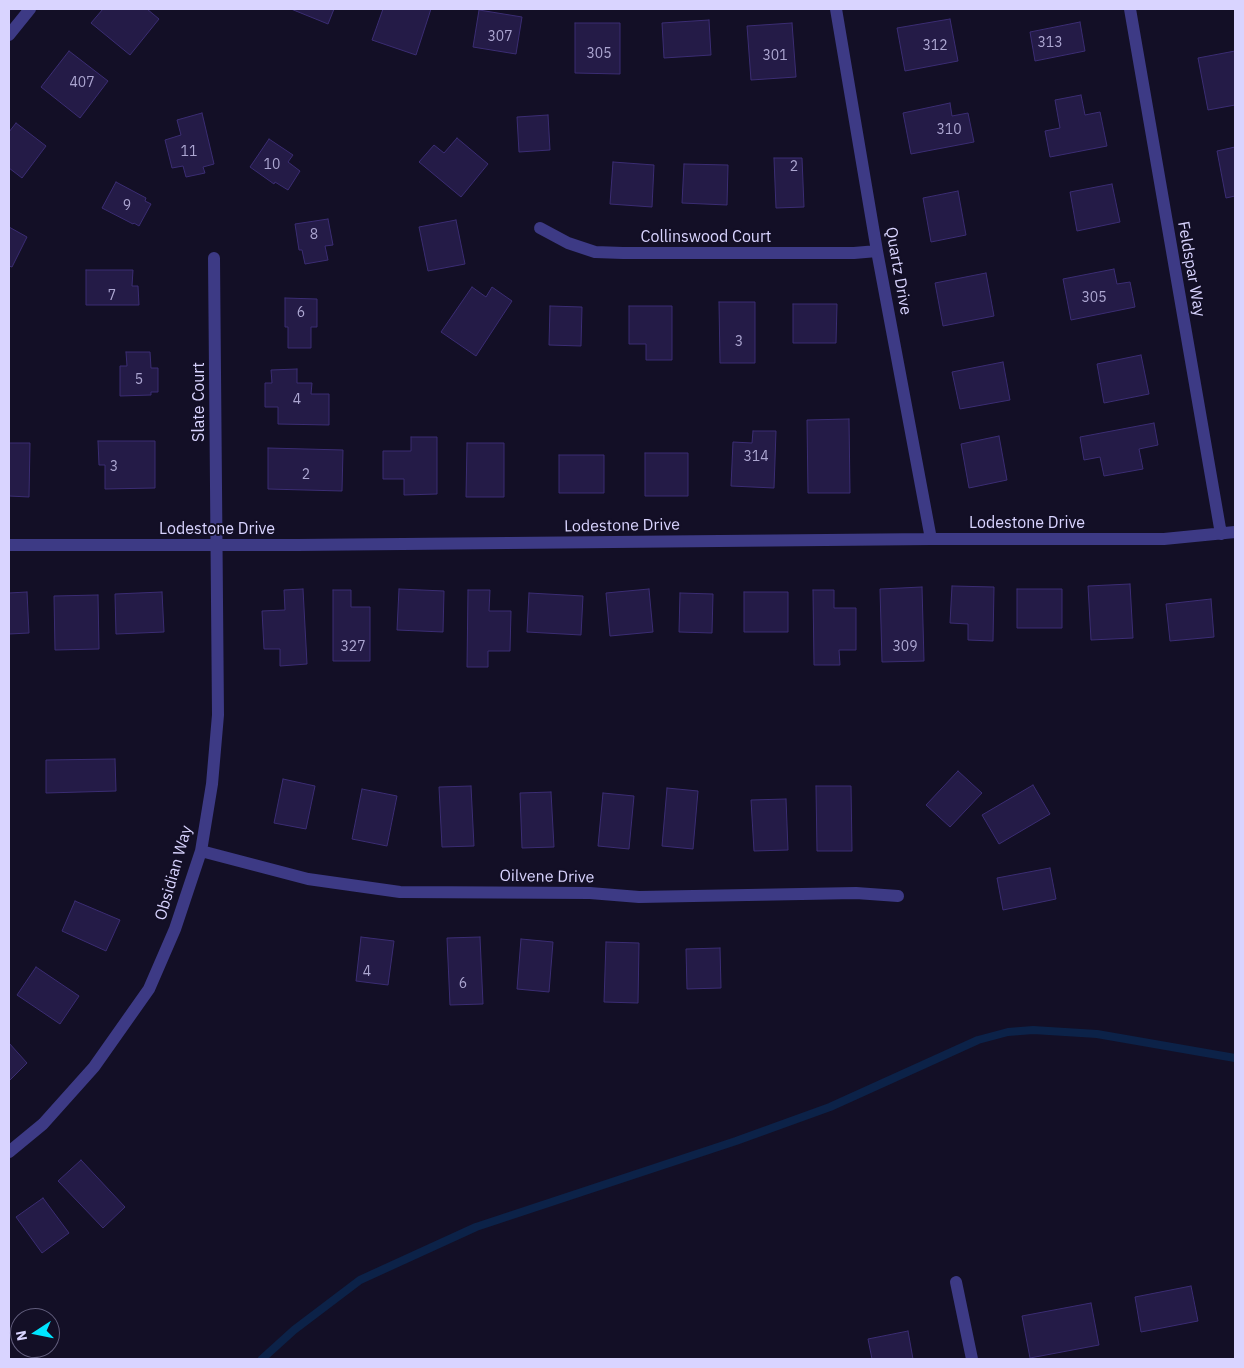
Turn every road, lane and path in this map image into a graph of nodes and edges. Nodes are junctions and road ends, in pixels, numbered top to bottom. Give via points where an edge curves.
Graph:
1 (30, 9) edge
2 (836, 9) edge
3 (1130, 9) edge
4 (9, 35) edge
5 (540, 228) dead end
6 (877, 251) junction
7 (214, 258) dead end
8 (1235, 532) edge
9 (1221, 534) junction
10 (930, 539) junction
11 (9, 545) edge
12 (216, 545) junction
13 (201, 851) junction
14 (898, 896) dead end
15 (9, 1152) edge
16 (956, 1282) dead end
17 (972, 1359) edge

1 - 4 street
2 - 6 street, Quartz Drive
3 - 9 street, Feldspar Way
5 - 6 street, Collinswood Court via 568,243 595,252
6 - 10 street, Quartz Drive
7 - 12 street, Slate Court
8 - 9 street, Lodestone Drive
9 - 10 street, Lodestone Drive via 1164,539
10 - 12 street, Lodestone Drive
11 - 12 street, Lodestone Drive
12 - 13 street, Obsidian Way via 218,715 212,784
13 - 14 street, Oilvene Drive via 308,879 400,892 590,893 639,897 856,893
13 - 15 street, Obsidian Way via 175,929 149,989 94,1067 43,1124
16 - 17 street

